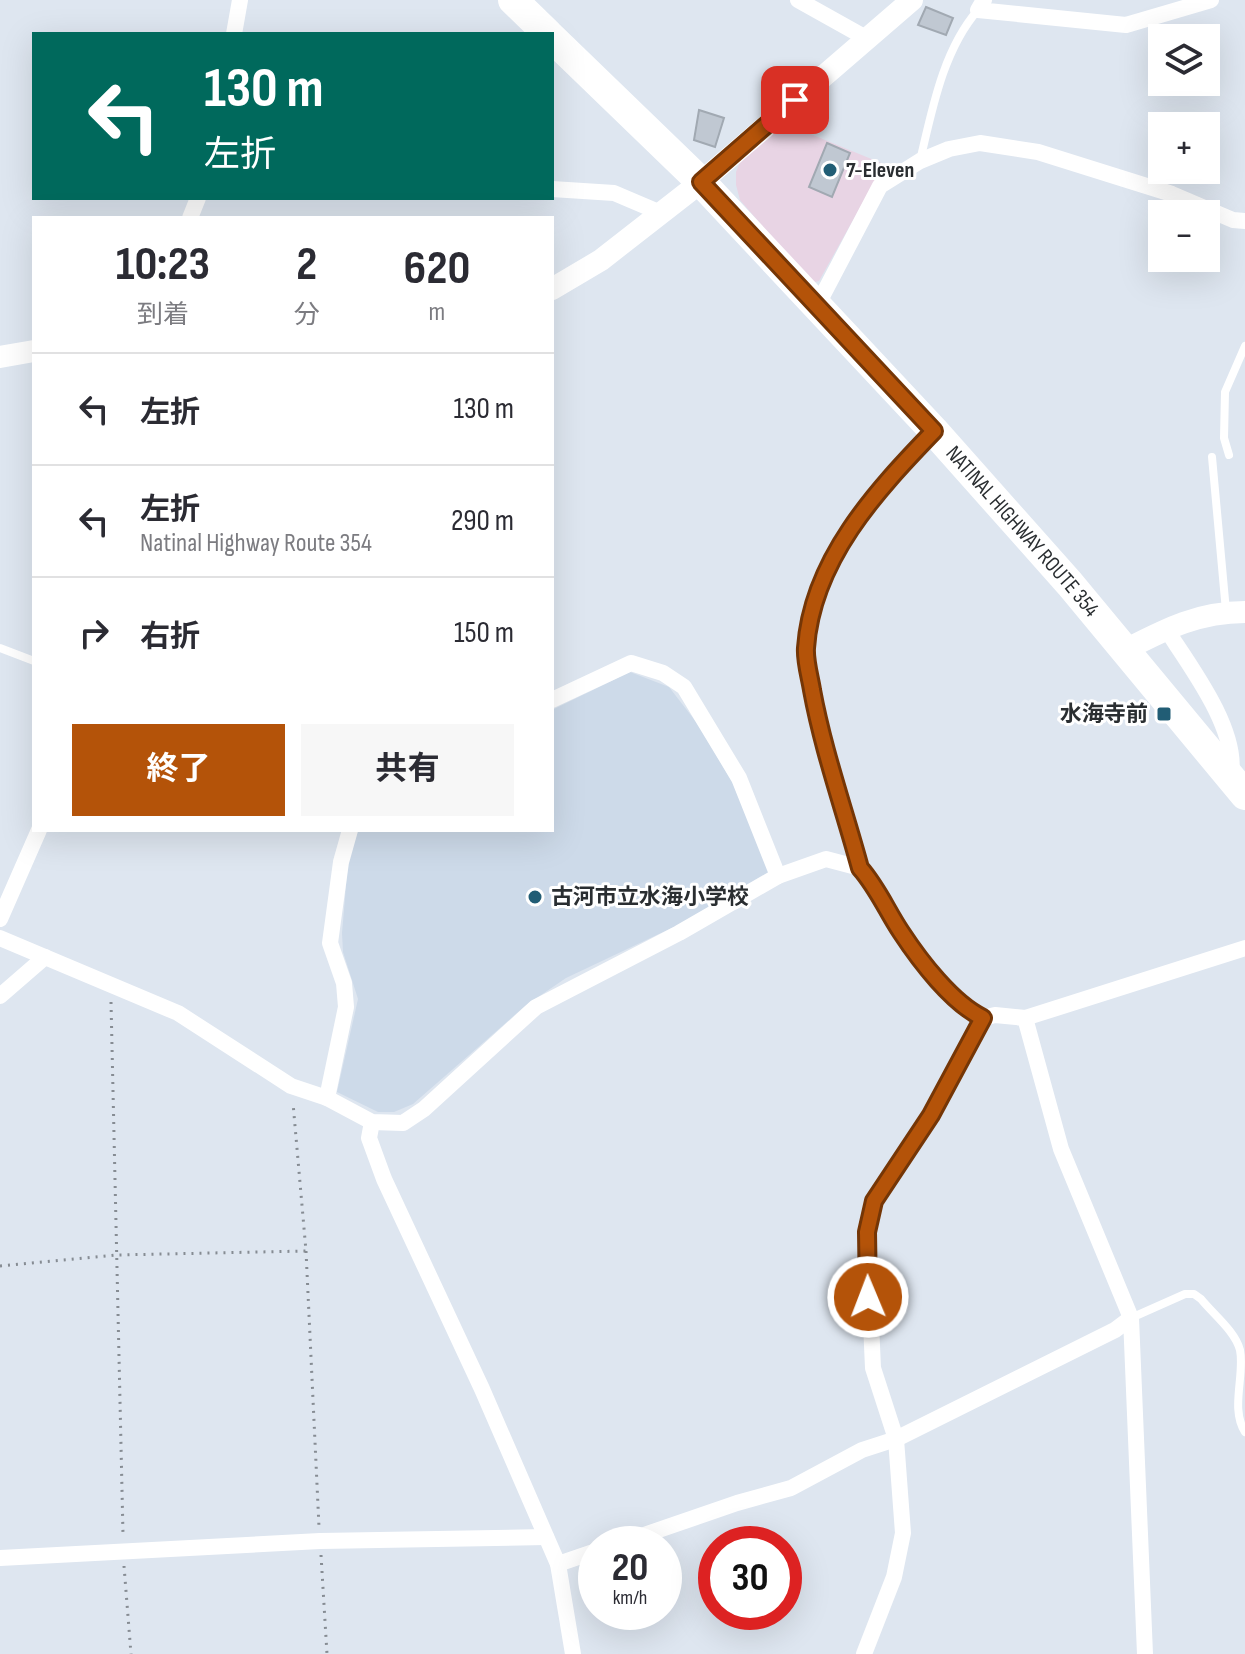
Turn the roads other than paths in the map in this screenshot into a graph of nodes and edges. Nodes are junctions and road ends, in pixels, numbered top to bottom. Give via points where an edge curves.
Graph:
1 (240, 0) edge
2 (513, 0) edge
3 (798, 0) edge
4 (912, 0) edge
5 (1211, 0) edge
6 (981, 5) edge
7 (234, 32) edge
8 (546, 32) edge
9 (866, 38) junction
10 (554, 40) edge
11 (920, 161) junction
12 (701, 182) junction
13 (554, 189) edge
14 (661, 213) junction
15 (1245, 221) edge
16 (554, 288) edge
17 (817, 306) junction
18 (1245, 346) edge
19 (32, 351) edge
20 (0, 357) edge
21 (934, 431) junction
22 (1229, 455) dead end
23 (1212, 457) dead end
24 (1236, 612) edge
25 (1166, 629) junction
26 (0, 648) edge
27 (1123, 651) junction
28 (32, 660) edge
29 (554, 699) edge
30 (1238, 786) edge
31 (38, 832) edge
32 (349, 832) edge
33 (860, 868) junction
34 (778, 876) junction
35 (0, 919) edge
36 (0, 938) edge
37 (1245, 948) edge
38 (45, 957) junction
39 (0, 996) edge
40 (983, 1018) junction
41 (1025, 1018) junction
42 (327, 1098) junction
43 (372, 1122) junction
44 (1131, 1318) junction
45 (1245, 1432) edge
46 (896, 1439) junction
47 (674, 1526) edge
48 (546, 1537) junction
49 (578, 1557) edge
50 (0, 1558) edge
51 (558, 1564) junction
52 (573, 1654) edge
53 (864, 1654) edge
54 (1145, 1654) edge

1 - 7 street
2 - 8 highway
3 - 9 street
4 - 9 street
5 - 6 street via 1126,25
6 - 11 lane via 953,49
9 - 12 street
10 - 12 highway, NATINAL HIGHWAY ROUTE 354
11 - 15 street via 980,143 1003,145 1128,179
11 - 17 street via 880,186
12 - 14 street
12 - 17 highway, NATINAL HIGHWAY ROUTE 354
13 - 14 street via 614,193
14 - 16 street via 601,260
17 - 21 highway, NATINAL HIGHWAY ROUTE 354
18 - 22 lane via 1225,392
19 - 20 street
21 - 27 highway, NATINAL HIGHWAY ROUTE 354
21 - 33 street via 857,518 812,606 805,651
23 - 24 lane
24 - 25 street via 1200,616
25 - 27 street
25 - 30 street via 1229,741
26 - 28 lane
27 - 30 highway, NATINAL HIGHWAY ROUTE 354
29 - 34 street via 631,663 663,673 684,687 739,778
31 - 35 street
32 - 42 street via 330,943 346,1007
33 - 34 street via 826,859
33 - 40 street via 922,962
34 - 43 street via 536,1007 403,1123
36 - 38 street
37 - 41 street
38 - 39 street
38 - 42 street via 178,1013 291,1086
40 - 41 street
40 - 46 street via 931,1115 874,1201 867,1232 873,1368
41 - 44 street via 1061,1149
42 - 43 street
43 - 48 street via 369,1138 384,1179
44 - 45 lane via 1185,1294 1201,1299 1241,1351 1240,1416
44 - 46 street
44 - 54 street
46 - 47 street via 862,1450 791,1488
46 - 53 street via 903,1533 894,1577
48 - 50 street via 320,1541
48 - 51 street
49 - 51 street
51 - 52 street

